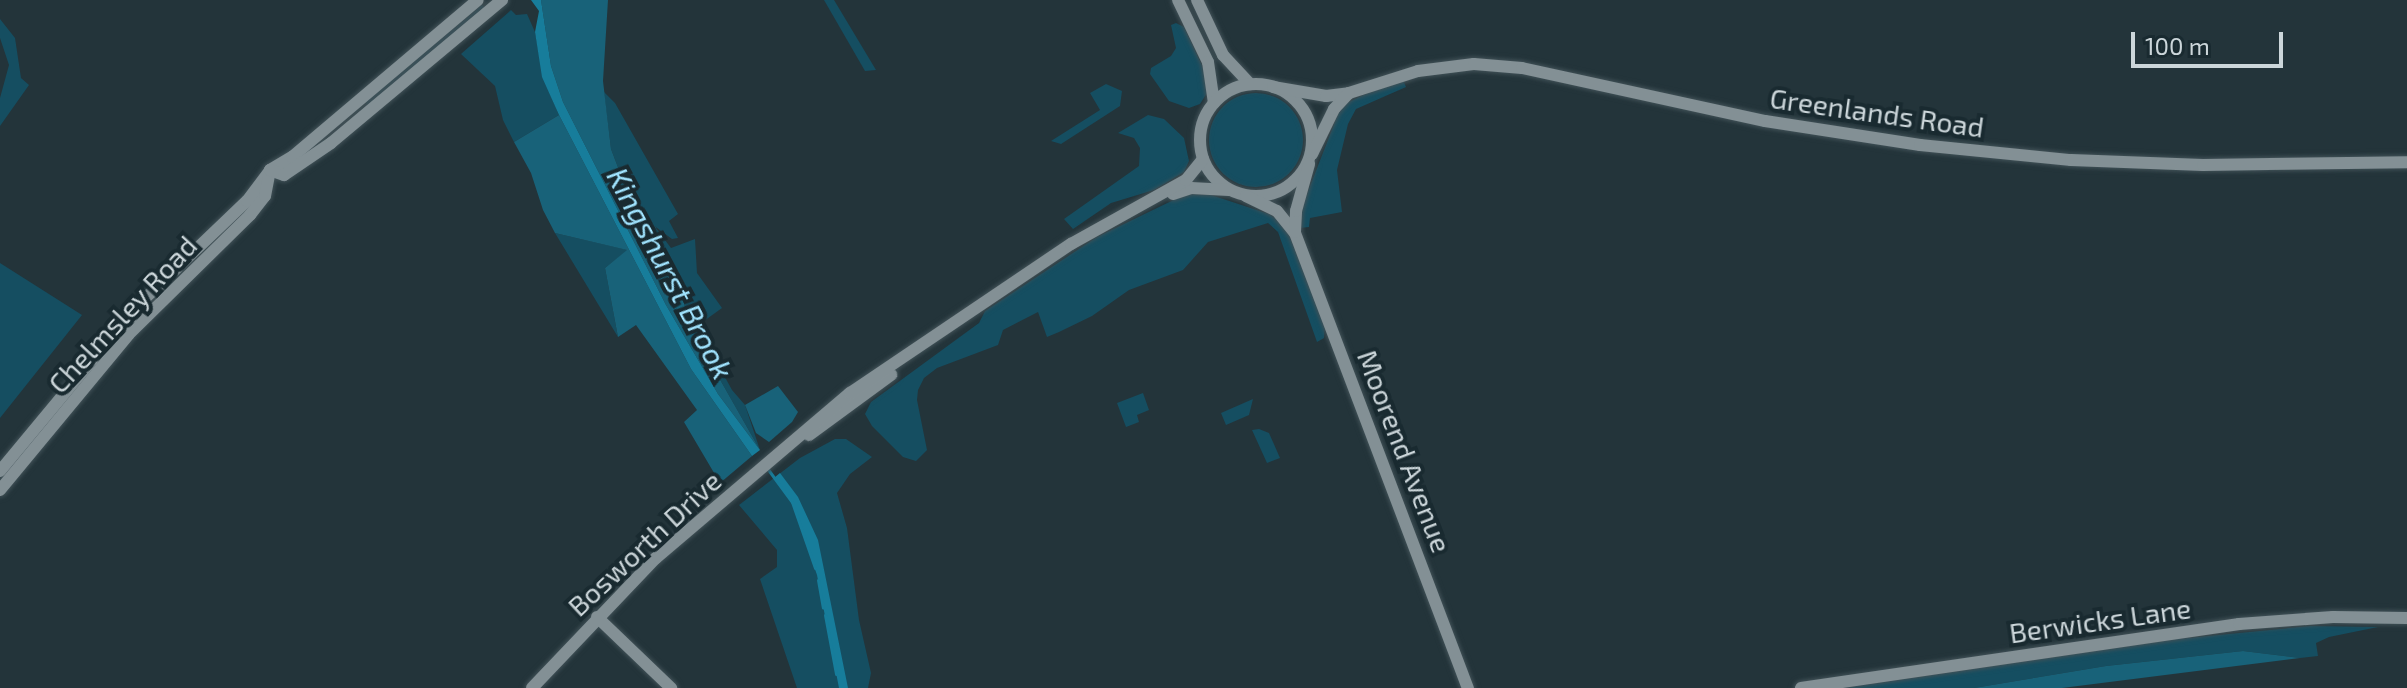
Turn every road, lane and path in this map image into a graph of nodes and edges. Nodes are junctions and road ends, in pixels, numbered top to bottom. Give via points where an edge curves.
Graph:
1 (478, 0) edge
2 (502, 0) edge
3 (1178, 0) edge
4 (1197, 0) edge
5 (1250, 84) junction
6 (1273, 87) junction
7 (1349, 93) junction
8 (1214, 103) junction
9 (1310, 158) junction
10 (1203, 159) junction
11 (2407, 162) edge
12 (270, 170) junction
13 (1229, 190) junction
14 (1246, 196) junction
15 (1156, 199) junction
16 (1295, 233) junction
17 (949, 327) junction
18 (817, 420) junction
19 (833, 420) junction
20 (790, 445) junction
21 (0, 471) edge
22 (0, 490) edge
23 (597, 617) junction
24 (2407, 618) edge
25 (532, 688) edge
26 (671, 688) edge
27 (1468, 688) edge
28 (1801, 688) edge

1 - 12 street, Chelmsley Road
2 - 12 street via 331,143 284,175
3 - 8 street via 1208,62
4 - 5 street via 1223,55
5 - 6 street
5 - 8 street
6 - 7 street, Greenlands Road via 1326,96
6 - 9 street via 1305,114 1312,137
7 - 9 street via 1334,109
7 - 11 street, Greenlands Road via 1418,71 1474,64 1522,68 1765,121 1920,145 2189,165
8 - 10 street via 1200,132
9 - 14 street via 1293,183 1276,193
9 - 16 street, Moorend Avenue
10 - 13 street
10 - 15 street, Bosworth Drive via 1186,180
12 - 21 street, Chelmsley Road via 247,201 138,305
12 - 22 street, Chelmsley Road via 265,196 250,215 129,334
13 - 14 street
13 - 15 street, Bosworth Drive via 1191,188
14 - 16 street, Moorend Avenue via 1277,211
15 - 17 street, Bosworth Drive via 1071,244
16 - 27 street, Moorend Avenue
17 - 18 street, Bosworth Drive
17 - 19 street, Bosworth Drive
18 - 19 street
18 - 20 street, Bosworth Drive
19 - 20 street, Bosworth Drive
20 - 23 street, Bosworth Drive via 656,558
23 - 25 street, Bosworth Drive
23 - 26 street
24 - 28 street, Berwicks Lane via 2239,624

